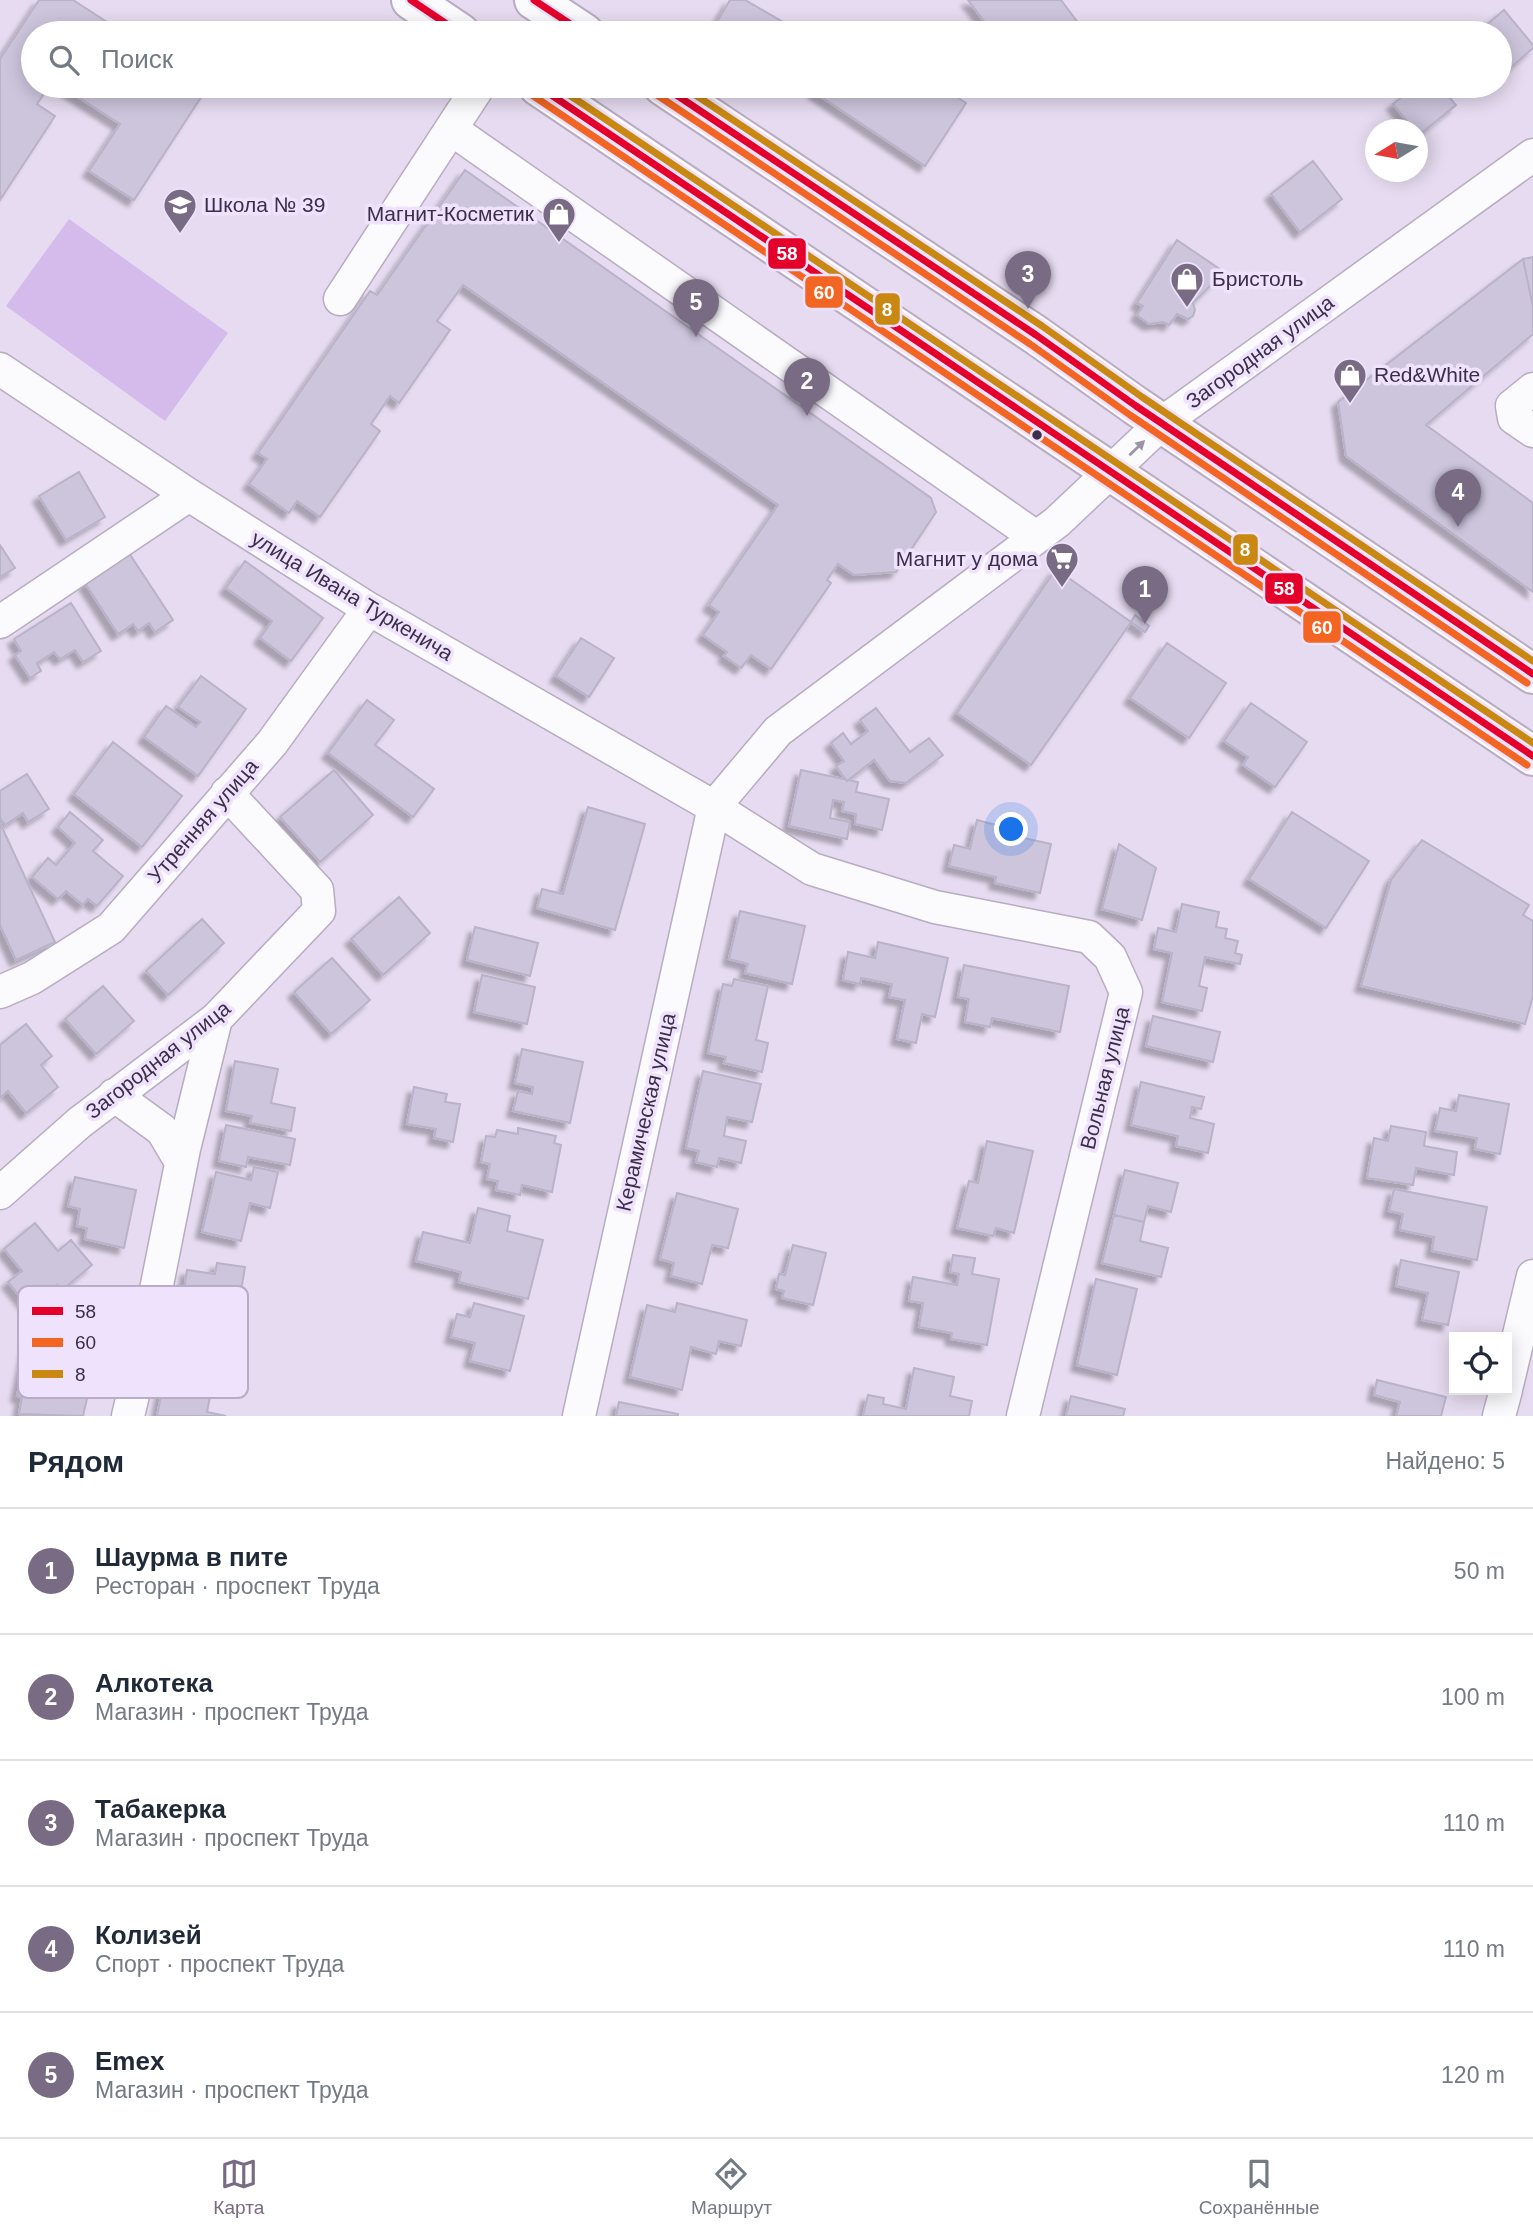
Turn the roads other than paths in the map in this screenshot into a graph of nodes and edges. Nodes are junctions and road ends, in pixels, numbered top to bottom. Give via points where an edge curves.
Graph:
1 (411, 0) edge
2 (534, 0) edge
3 (442, 21) edge
4 (566, 21) edge
5 (471, 98) edge
6 (556, 98) edge
7 (681, 98) edge
8 (451, 129) junction
9 (1533, 155) edge
10 (340, 299) dead end
11 (0, 369) edge
12 (1533, 389) edge
13 (1162, 423) junction
14 (1533, 431) edge
15 (1112, 472) junction
16 (189, 495) junction
17 (1036, 537) junction
18 (369, 609) junction
19 (0, 622) edge
20 (1533, 674) edge
21 (1533, 756) edge
22 (227, 793) junction
23 (714, 807) junction
24 (0, 992) edge
25 (216, 1019) junction
26 (114, 1096) junction
27 (181, 1162) junction
28 (0, 1193) edge
29 (1533, 1276) edge
30 (157, 1286) edge
31 (1512, 1362) edge
32 (1504, 1395) edge
33 (132, 1398) edge
34 (128, 1416) edge
35 (579, 1416) edge
36 (1023, 1416) edge
37 (1499, 1416) edge

1 - 3 main road
2 - 4 main road
5 - 8 street
6 - 15 main road
7 - 13 main road
8 - 10 street
8 - 17 street
9 - 13 street, Загородная улица
11 - 16 street, улица Ивана Туркенича
12 - 14 street via 1512,406 1514,418
15 -> 13 street, Загородная улица
13 - 20 main road
15 - 17 street, Загородная улица
15 - 21 main road
16 - 18 street, улица Ивана Туркенича
16 - 19 street
17 - 23 street, Загородная улица via 778,731
18 - 22 street, Утренняя улица via 272,743
18 - 23 street, улица Ивана Туркенича
22 - 24 street, Утренняя улица via 111,928 32,978
22 - 25 street, Загородная улица via 317,890 319,912
23 - 35 street, Керамическая улица
23 - 36 street, Вольная улица via 812,869 935,907 1089,937 1110,957 1126,992
25 - 26 street, Загородная улица
25 - 27 street
26 - 27 street via 162,1130
26 - 28 street, Загородная улица
27 - 30 street
29 - 31 street
32 - 37 street
33 - 34 street

